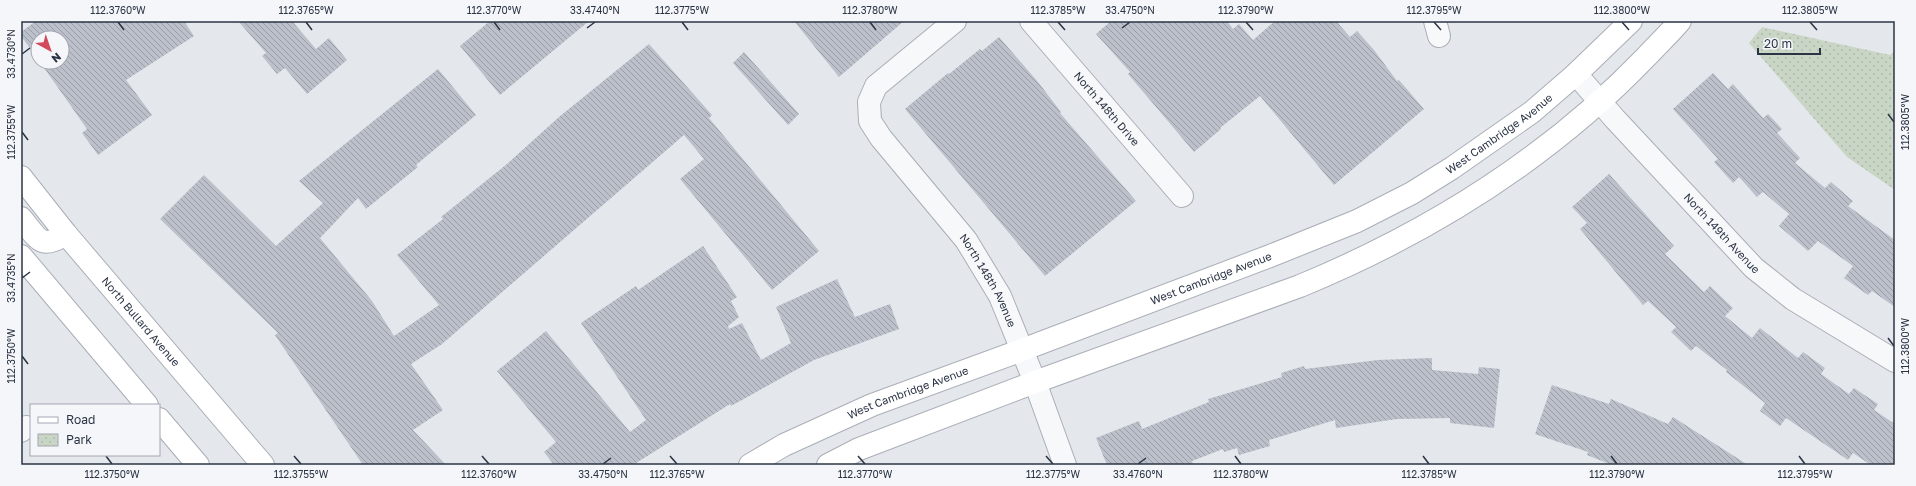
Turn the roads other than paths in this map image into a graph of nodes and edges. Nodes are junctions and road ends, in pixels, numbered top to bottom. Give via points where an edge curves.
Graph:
1 (955, 21) edge
2 (1031, 21) edge
3 (1630, 21) edge
4 (1680, 21) edge
5 (1576, 74) junction
6 (1600, 102) junction
7 (21, 177) edge
8 (1182, 196) dead end
9 (21, 218) edge
10 (66, 234) junction
11 (21, 256) edge
12 (1022, 350) junction
13 (1895, 361) edge
14 (1035, 382) junction
15 (146, 404) edge
16 (160, 420) edge
17 (198, 465) edge
18 (263, 465) edge
19 (750, 465) edge
20 (828, 465) edge
21 (1065, 465) edge

1 - 12 street, North 148th Avenue via 876,86 869,102 870,121 881,138 966,240 1000,296
2 - 8 street, North 148th Drive
3 - 5 street, West Cambridge Avenue
4 - 6 street
5 - 6 street, North 149th Avenue
5 - 12 street, West Cambridge Avenue via 1532,112 1452,168 1412,193 1357,221
6 - 13 street, North 149th Avenue via 1754,268 1793,299
6 - 14 street via 1515,170 1418,231 1381,250 1300,286
7 - 10 street, North Bullard Avenue
9 - 10 street via 40,240 47,243
10 - 18 street, North Bullard Avenue
11 - 15 street
12 - 14 street, North 148th Avenue
12 - 19 street, West Cambridge Avenue via 872,405 784,446
14 - 20 street via 859,449
14 - 21 street, North 148th Avenue
16 - 17 street

